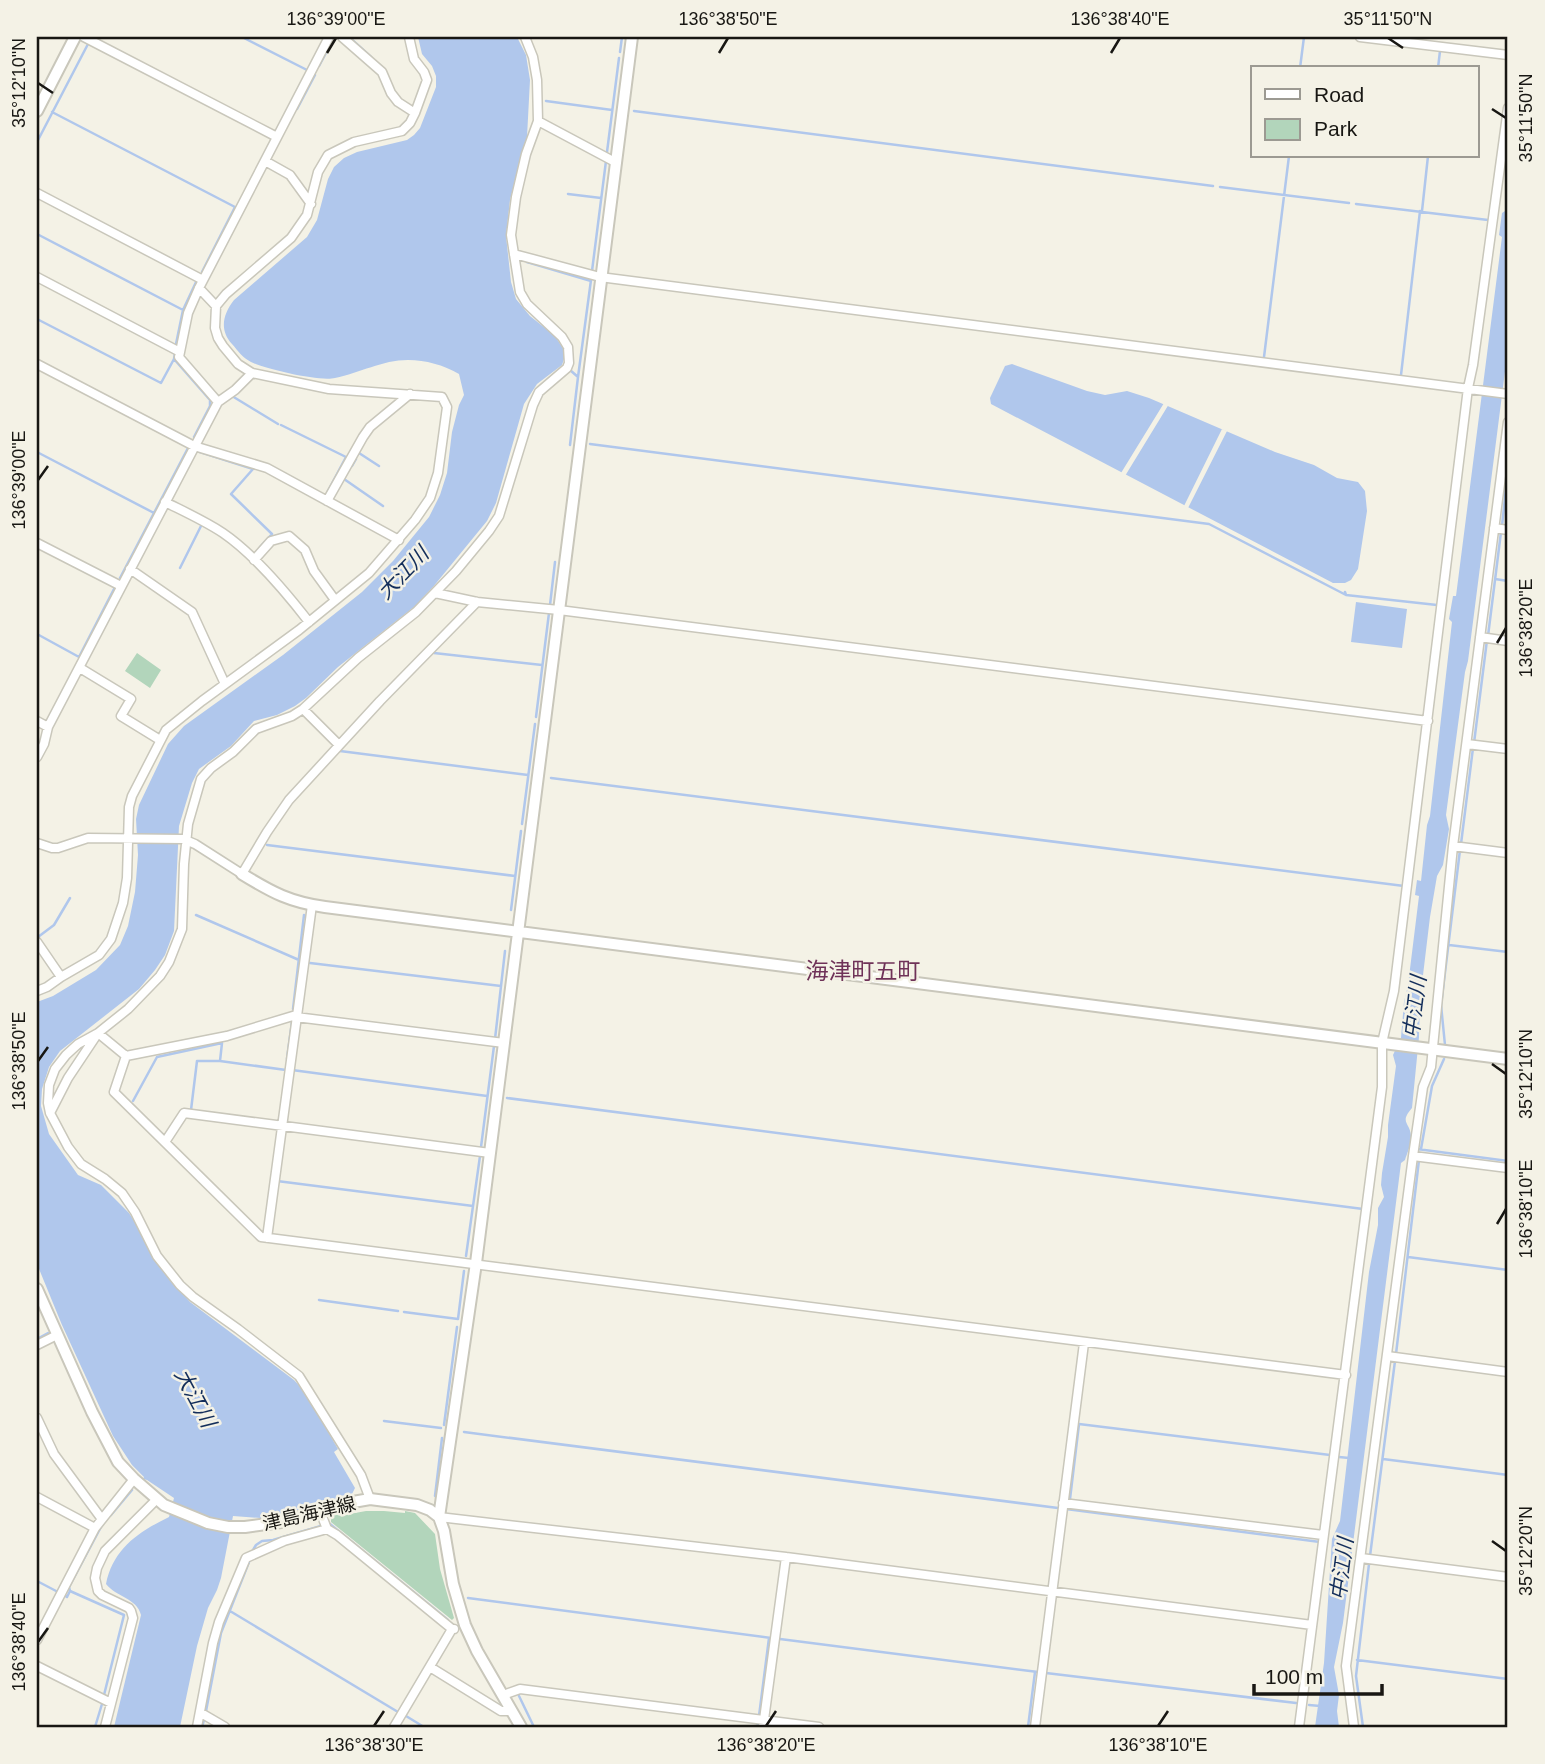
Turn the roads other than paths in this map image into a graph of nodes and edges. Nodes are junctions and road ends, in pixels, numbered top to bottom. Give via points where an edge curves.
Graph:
1 (75, 37) edge
2 (84, 37) edge
3 (329, 37) edge
4 (342, 37) edge
5 (409, 37) edge
6 (525, 37) edge
7 (632, 37) edge
8 (1360, 37) edge
9 (1508, 55) edge
10 (1508, 108) edge
11 (37, 111) edge
12 (415, 113) junction
13 (538, 121) junction
14 (277, 137) junction
15 (265, 161) junction
16 (615, 162) junction
17 (37, 193) edge
18 (311, 204) junction
19 (514, 254) junction
20 (37, 277) edge
21 (600, 277) junction
22 (201, 284) junction
23 (216, 306) junction
24 (180, 352) junction
25 (37, 364) edge
26 (252, 373) junction
27 (1472, 389) junction
28 (410, 394) junction
29 (1508, 394) edge
30 (218, 402) junction
31 (1508, 422) edge
32 (194, 446) junction
33 (327, 501) junction
34 (165, 502) junction
35 (1494, 528) junction
36 (1508, 530) edge
37 (399, 540) junction
38 (37, 542) edge
39 (254, 560) junction
40 (130, 569) junction
41 (121, 586) junction
42 (435, 593) junction
43 (335, 600) junction
44 (477, 601) junction
45 (559, 610) junction
46 (309, 622) junction
47 (1480, 636) junction
48 (1508, 640) edge
49 (80, 667) junction
50 (225, 684) junction
51 (303, 709) junction
52 (37, 721) edge
53 (1428, 721) junction
54 (48, 727) junction
55 (160, 740) junction
56 (1468, 744) junction
57 (339, 745) junction
58 (1508, 749) edge
59 (37, 757) edge
60 (130, 839) junction
61 (185, 840) junction
62 (37, 843) edge
63 (1454, 846) junction
64 (1508, 853) edge
65 (242, 874) junction
66 (312, 905) junction
67 (518, 933) junction
68 (37, 942) edge
69 (61, 977) junction
70 (37, 990) edge
71 (296, 1016) junction
72 (98, 1032) junction
73 (504, 1043) junction
74 (1385, 1043) junction
75 (1433, 1049) junction
76 (126, 1056) junction
77 (1508, 1059) edge
78 (50, 1113) junction
79 (283, 1126) junction
80 (165, 1142) junction
81 (490, 1153) junction
82 (1413, 1156) junction
83 (1508, 1168) edge
84 (267, 1238) junction
85 (476, 1263) junction
86 (37, 1289) edge
87 (57, 1335) junction
88 (1083, 1343) junction
89 (37, 1345) edge
90 (1387, 1356) junction
91 (1508, 1372) edge
92 (1346, 1375) junction
93 (37, 1418) edge
94 (134, 1479) junction
95 (37, 1497) edge
96 (370, 1499) junction
97 (160, 1502) junction
98 (1063, 1503) junction
99 (320, 1511) junction
100 (439, 1517) junction
101 (101, 1518) junction
102 (95, 1528) junction
103 (327, 1530) junction
104 (1323, 1535) junction
105 (786, 1557) junction
106 (1361, 1558) junction
107 (1508, 1577) edge
108 (1052, 1591) junction
109 (465, 1625) junction
110 (1312, 1625) junction
111 (452, 1629) junction
112 (37, 1640) edge
113 (37, 1666) edge
114 (430, 1667) junction
115 (503, 1695) junction
116 (111, 1703) junction
117 (512, 1711) junction
118 (201, 1713) junction
119 (764, 1724) edge
120 (106, 1727) edge
121 (197, 1727) edge
122 (225, 1727) edge
123 (394, 1727) edge
124 (521, 1727) edge
125 (819, 1727) edge
126 (1035, 1727) edge
127 (1299, 1727) edge
128 (1354, 1727) edge

1 - 11 street
2 - 14 street
3 - 14 street
4 - 12 street via 382,72 398,102
5 - 12 street via 414,59 427,80
6 - 13 street via 537,80
7 - 16 street
8 - 9 street
10 - 27 street
12 - 18 street via 402,131 354,142 328,155 318,172
13 - 16 street
13 - 19 street via 516,197 511,235
14 - 15 street
15 - 18 street via 290,175
15 - 22 street
16 - 21 street
17 - 22 street
18 - 23 street via 291,237
19 - 21 street
19 - 42 street via 520,292 562,337 569,363 533,405 499,516
20 - 24 street
21 - 27 street
21 - 45 street
22 - 23 street
22 - 24 street via 188,313
23 - 26 street via 218,338 238,364
24 - 30 street via 179,357
25 - 32 street
26 - 28 street via 329,390
26 - 30 street
27 - 29 street
27 - 53 street
28 - 33 street via 370,427
28 - 37 street via 442,397 446,407 438,473 430,498
30 - 32 street
31 - 35 street
32 - 33 street via 267,468
32 - 34 street
33 - 37 street
34 - 39 street via 226,535
34 - 40 street
35 - 36 street
35 - 47 street
37 - 43 street via 369,573
38 - 41 street
39 - 43 street via 271,541 289,536 305,550
39 - 46 street
40 - 41 street
40 - 50 street via 192,612
41 - 49 street
42 - 44 street
42 - 51 street
43 - 46 street
44 - 45 street
44 - 57 street
45 - 53 street
45 - 67 street
46 - 50 street
47 - 48 street
47 - 56 street
49 - 54 street
49 - 55 street via 131,699 121,716
50 - 55 street via 176,721
51 - 57 street
51 - 61 street via 256,729 206,773
52 - 54 street
53 - 74 street
54 - 59 street
55 - 60 street via 129,807
56 - 58 street
56 - 63 street
57 - 65 street via 289,800
60 - 61 street
60 - 62 street via 88,838 58,848
60 - 69 street via 123,903 111,939 99,955
61 - 65 street
61 - 72 street via 182,929 169,962 128,1009
63 - 64 street
63 - 75 street
65 - 66 street via 267,890
66 - 67 street
66 - 71 street
67 - 73 street
67 - 74 street
68 - 69 street
69 - 70 street
71 - 73 street
71 - 76 street via 227,1037
71 - 79 street
72 - 76 street
72 - 78 street
72 - 78 street via 65,1055 55,1069 49,1085
73 - 81 street
74 - 75 street
74 - 92 street
75 - 77 street
75 - 82 street
76 - 80 street via 114,1092
78 - 96 street via 81,1164 122,1193 157,1256 180,1285 299,1376
79 - 80 street via 184,1113
79 - 81 street
79 - 84 street
80 - 84 street
81 - 85 street
82 - 83 street
82 - 90 street
84 - 85 street
85 - 88 street
85 - 100 street
86 - 87 street, 津島海津線
87 - 89 street
87 - 94 street, 津島海津線 via 118,1462
88 - 92 street
88 - 98 street
90 - 91 street
90 - 106 street
92 - 104 street
93 - 101 street via 54,1454
94 - 97 street, 津島海津線
94 - 101 street
95 - 102 street
96 - 99 street, 津島海津線
96 - 100 street, 津島海津線 via 417,1505
97 - 99 street, 津島海津線 via 228,1527 281,1522
97 - 116 street via 105,1551 97,1568 97,1591 128,1608 133,1618
98 - 104 street
98 - 108 street
99 - 103 street
100 - 105 street
100 - 109 street
101 - 102 street
102 - 112 street
103 - 111 street
103 - 118 street via 284,1541 246,1558 219,1622
104 - 110 street
105 - 108 street
105 - 119 street
106 - 107 street
106 - 128 street via 1346,1666
108 - 110 street
108 - 126 street
109 - 111 street
109 - 115 street
110 - 127 street
111 - 114 street
113 - 116 street
114 - 117 street via 501,1711
114 - 123 street
115 - 117 street
115 - 119 street via 520,1689
116 - 120 street
117 - 124 street
118 - 121 street
118 - 122 street
119 - 125 street

